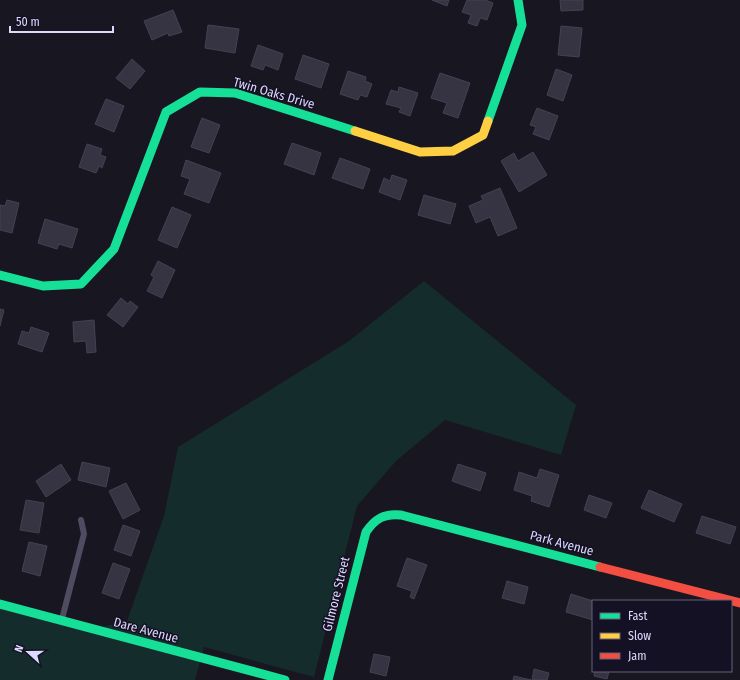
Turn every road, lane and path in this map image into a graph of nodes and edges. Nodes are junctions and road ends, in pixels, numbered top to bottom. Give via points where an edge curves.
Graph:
1 (518, 0) edge
2 (0, 275) edge
3 (378, 518) joint
4 (81, 520) dead end
5 (729, 600) edge
6 (0, 604) edge
7 (62, 621) junction
8 (286, 680) edge
9 (328, 680) edge

1 - 2 street, Twin Oaks Drive via 522,25 483,135 453,151 420,152 235,93 200,92 166,112 114,249 81,284 43,286
3 - 5 street, Park Avenue via 391,514 403,515
3 - 9 street, Gilmore Street via 371,523 366,532
4 - 7 lane via 84,534
6 - 7 street, Dare Avenue
7 - 8 street, Dare Avenue

